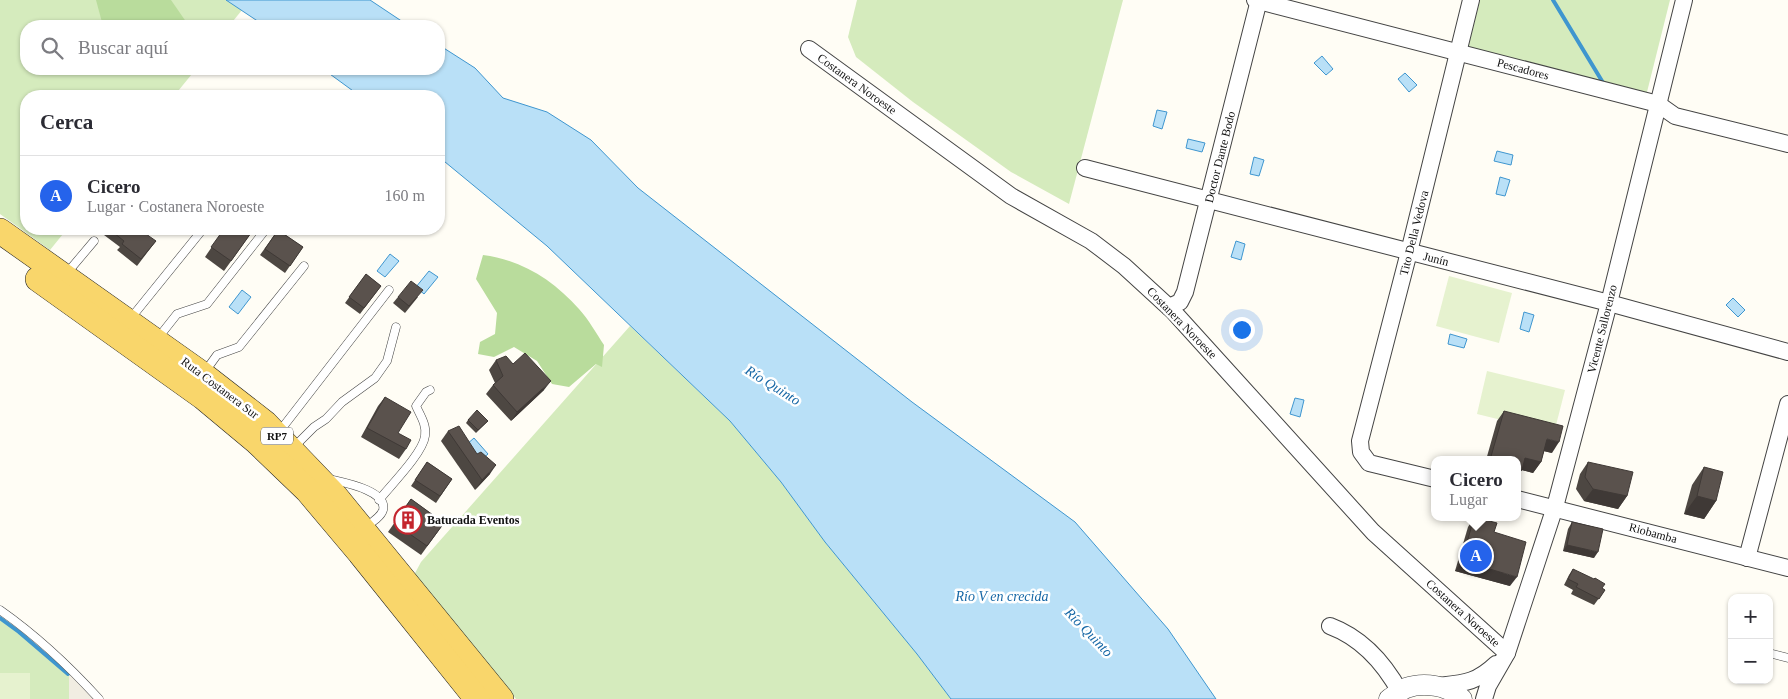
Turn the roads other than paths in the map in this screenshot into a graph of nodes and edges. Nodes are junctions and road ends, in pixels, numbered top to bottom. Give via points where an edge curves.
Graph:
1 (1257, 0) edge
2 (1472, 0) edge
3 (1684, 0) edge
4 (809, 49) dead end
5 (1458, 52) junction
6 (1658, 104) junction
7 (1788, 144) edge
8 (1085, 168) dead end
9 (1209, 200) junction
10 (0, 231) edge
11 (198, 235) edge
12 (261, 235) edge
13 (94, 241) dead end
14 (0, 251) edge
15 (1409, 252) junction
16 (304, 266) dead end
17 (64, 276) junction
18 (389, 290) dead end
19 (1609, 303) junction
20 (1169, 307) junction
21 (128, 322) junction
22 (396, 327) dead end
23 (155, 341) junction
24 (1788, 352) edge
25 (202, 374) junction
26 (430, 390) dead end
27 (1788, 404) edge
28 (284, 442) junction
29 (316, 475) junction
30 (1431, 478) edge
31 (379, 500) junction
32 (1521, 500) edge
33 (1554, 508) junction
34 (362, 529) junction
35 (1747, 558) junction
36 (1788, 568) edge
37 (0, 610) edge
38 (1330, 626) dead end
39 (1507, 654) junction
40 (1773, 654) edge
41 (1788, 658) edge
42 (1437, 686) junction
43 (1395, 695) edge
44 (99, 699) edge
45 (477, 699) edge
46 (501, 699) edge
47 (1462, 699) edge
48 (1484, 699) edge

1 - 5 street, Pescadores
1 - 9 street, Doctor Dante Bodo
2 - 5 street, Tito Della Vedova
3 - 6 street, Vicente Sallorenzo
4 - 20 street, Costanera Noroeste via 1011,196 1091,241
5 - 6 street, Pescadores
5 - 15 street, Tito Della Vedova
6 - 7 street, Pescadores via 1674,116
6 - 19 street, Vicente Sallorenzo
8 - 9 street, Junín
9 - 15 street, Junín
9 - 20 street, Doctor Dante Bodo via 1185,292 1180,302
10 - 17 main road, Ruta Costanera Sur / RP7
11 - 21 lane
12 - 23 lane via 207,304 177,314
13 - 17 lane
14 - 45 main road, Ruta Costanera Sur / RP7 via 203,397 257,442 307,490
15 - 19 street, Junín
15 - 30 street, Tito Della Vedova via 1360,441 1361,452 1369,463
16 - 25 lane via 239,347 216,355
17 - 21 main road, Ruta Costanera Sur / RP7
18 - 28 lane
19 - 24 street, Junín
19 - 33 street, Vicente Sallorenzo
20 - 39 street, Costanera Noroeste via 1373,532
21 - 23 main road, Ruta Costanera Sur / RP7
22 - 28 lane via 387,361 375,378 314,427
23 - 25 main road, Ruta Costanera Sur / RP7
25 - 28 main road, Ruta Costanera Sur / RP7
26 - 31 lane via 416,406 426,435 421,447
27 - 35 street
28 - 29 main road, Ruta Costanera Sur / RP7
29 - 31 lane via 361,486
29 - 34 main road, Ruta Costanera Sur / RP7
31 - 34 lane via 383,510
32 - 33 street, Riobamba
33 - 35 street, Riobamba
33 - 39 street, Vicente Sallorenzo
34 - 46 main road, Ruta Costanera Sur / RP7
35 - 36 street, Riobamba
37 - 44 lane via 26,628 72,669
38 - 43 street via 1343,631 1373,655 1388,672
39 - 42 street via 1476,680
39 - 48 street, Vicente Sallorenzo
40 - 41 lane
42 - 43 street via 1406,688
42 - 47 street

